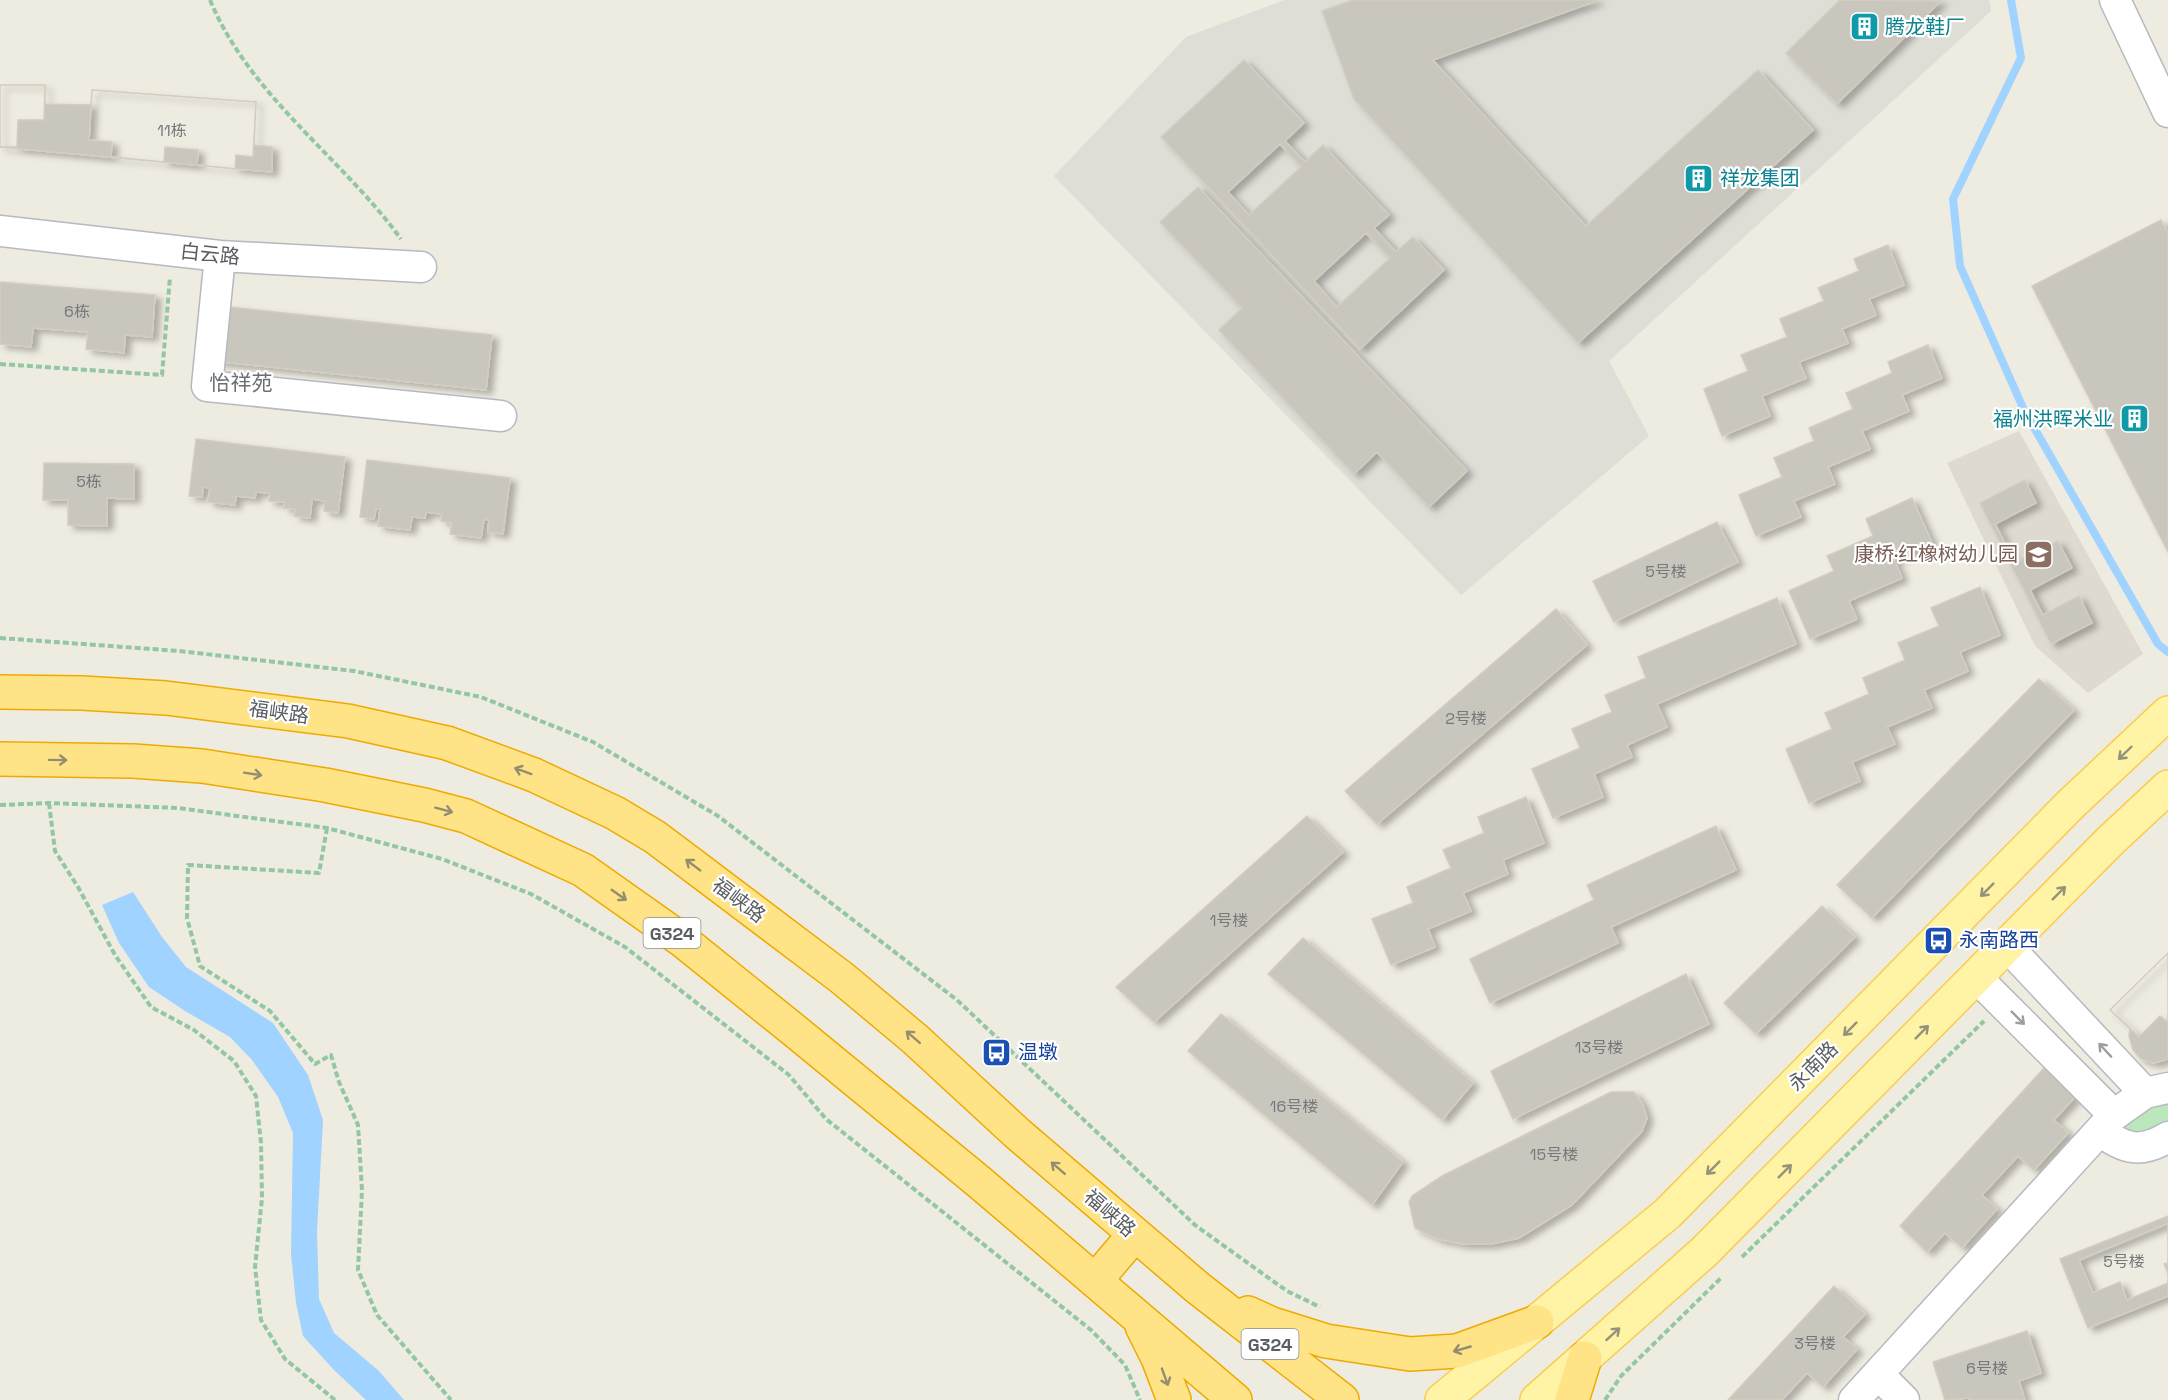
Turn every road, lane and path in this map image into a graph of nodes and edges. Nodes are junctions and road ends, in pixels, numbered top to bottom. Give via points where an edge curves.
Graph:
1 (210, 0) edge
2 (2115, 0) edge
3 (2168, 112) edge
4 (0, 231) edge
5 (172, 250) junction
6 (220, 256) junction
7 (421, 267) joint
8 (0, 363) edge
9 (501, 416) dead end
10 (0, 692) edge
11 (2168, 713) edge
12 (0, 759) edge
13 (2168, 787) edge
14 (49, 802) junction
15 (0, 805) edge
16 (327, 828) junction
17 (2007, 946) junction
18 (1976, 977) junction
19 (2002, 1003) junction
20 (2157, 1091) edge
21 (2107, 1123) junction
22 (2168, 1137) edge
23 (1135, 1234) junction
24 (1738, 1262) dead end
25 (1729, 1270) dead end
26 (1095, 1281) junction
27 (1198, 1288) junction
28 (1137, 1316) junction
29 (1537, 1322) junction
30 (1585, 1358) junction
31 (1878, 1374) junction
32 (335, 1400) edge
33 (451, 1400) edge
34 (1140, 1400) edge
35 (1174, 1400) edge
36 (1235, 1400) edge
37 (1342, 1400) edge
38 (1442, 1400) edge
39 (1537, 1400) edge
40 (1572, 1400) edge
41 (1605, 1400) edge
42 (1854, 1400) edge
43 (1904, 1400) edge

1 - 7 path via 219,22 254,75 351,179
2 - 3 street
4 - 5 street, 白云路
5 - 6 street, 白云路
5 - 8 path via 162,375
6 - 7 street, 白云路
6 - 9 street via 207,386
23 -> 10 highway, 福峡路 / G324 via 842,978 655,837 575,793 447,743 348,721 166,698
11 -> 29 main road, 永南路 via 2072,804 1668,1213
12 -> 26 highway, G324 via 202,766 424,805 466,816 504,832 583,870 682,940
17 -> 13 main road
14 - 15 path
14 - 16 path via 178,808
14 - 32 path via 55,851 115,955 151,1007 194,1030 234,1061 256,1096 262,1198 255,1267 261,1320 285,1359
16 - 33 path via 319,873 188,865 187,918 200,966 270,1011 315,1064 331,1055 358,1125 362,1190 358,1270 377,1315
16 - 34 path via 442,859 531,894 625,946 789,1075 826,1119 1091,1330 1125,1365
17 - 18 main road
20 -> 17 street
18 - 19 street
30 -> 18 main road via 1705,1251
19 -> 21 street
19 - 24 path
20 - 21 street
21 - 22 street via 2115,1143 2126,1147 2141,1148
21 - 31 street
23 - 26 highway
23 - 27 highway, 福峡路 / G324
25 - 41 path via 1621,1376
26 - 28 highway, G324
29 -> 27 highway via 1457,1351 1410,1354 1326,1341 1272,1324
27 - 37 highway, 福峡路 / G324
28 -> 35 highway
28 - 36 highway, G324
29 - 38 main road, 永南路
30 - 39 main road
30 - 40 highway
31 - 42 street
31 - 43 street

